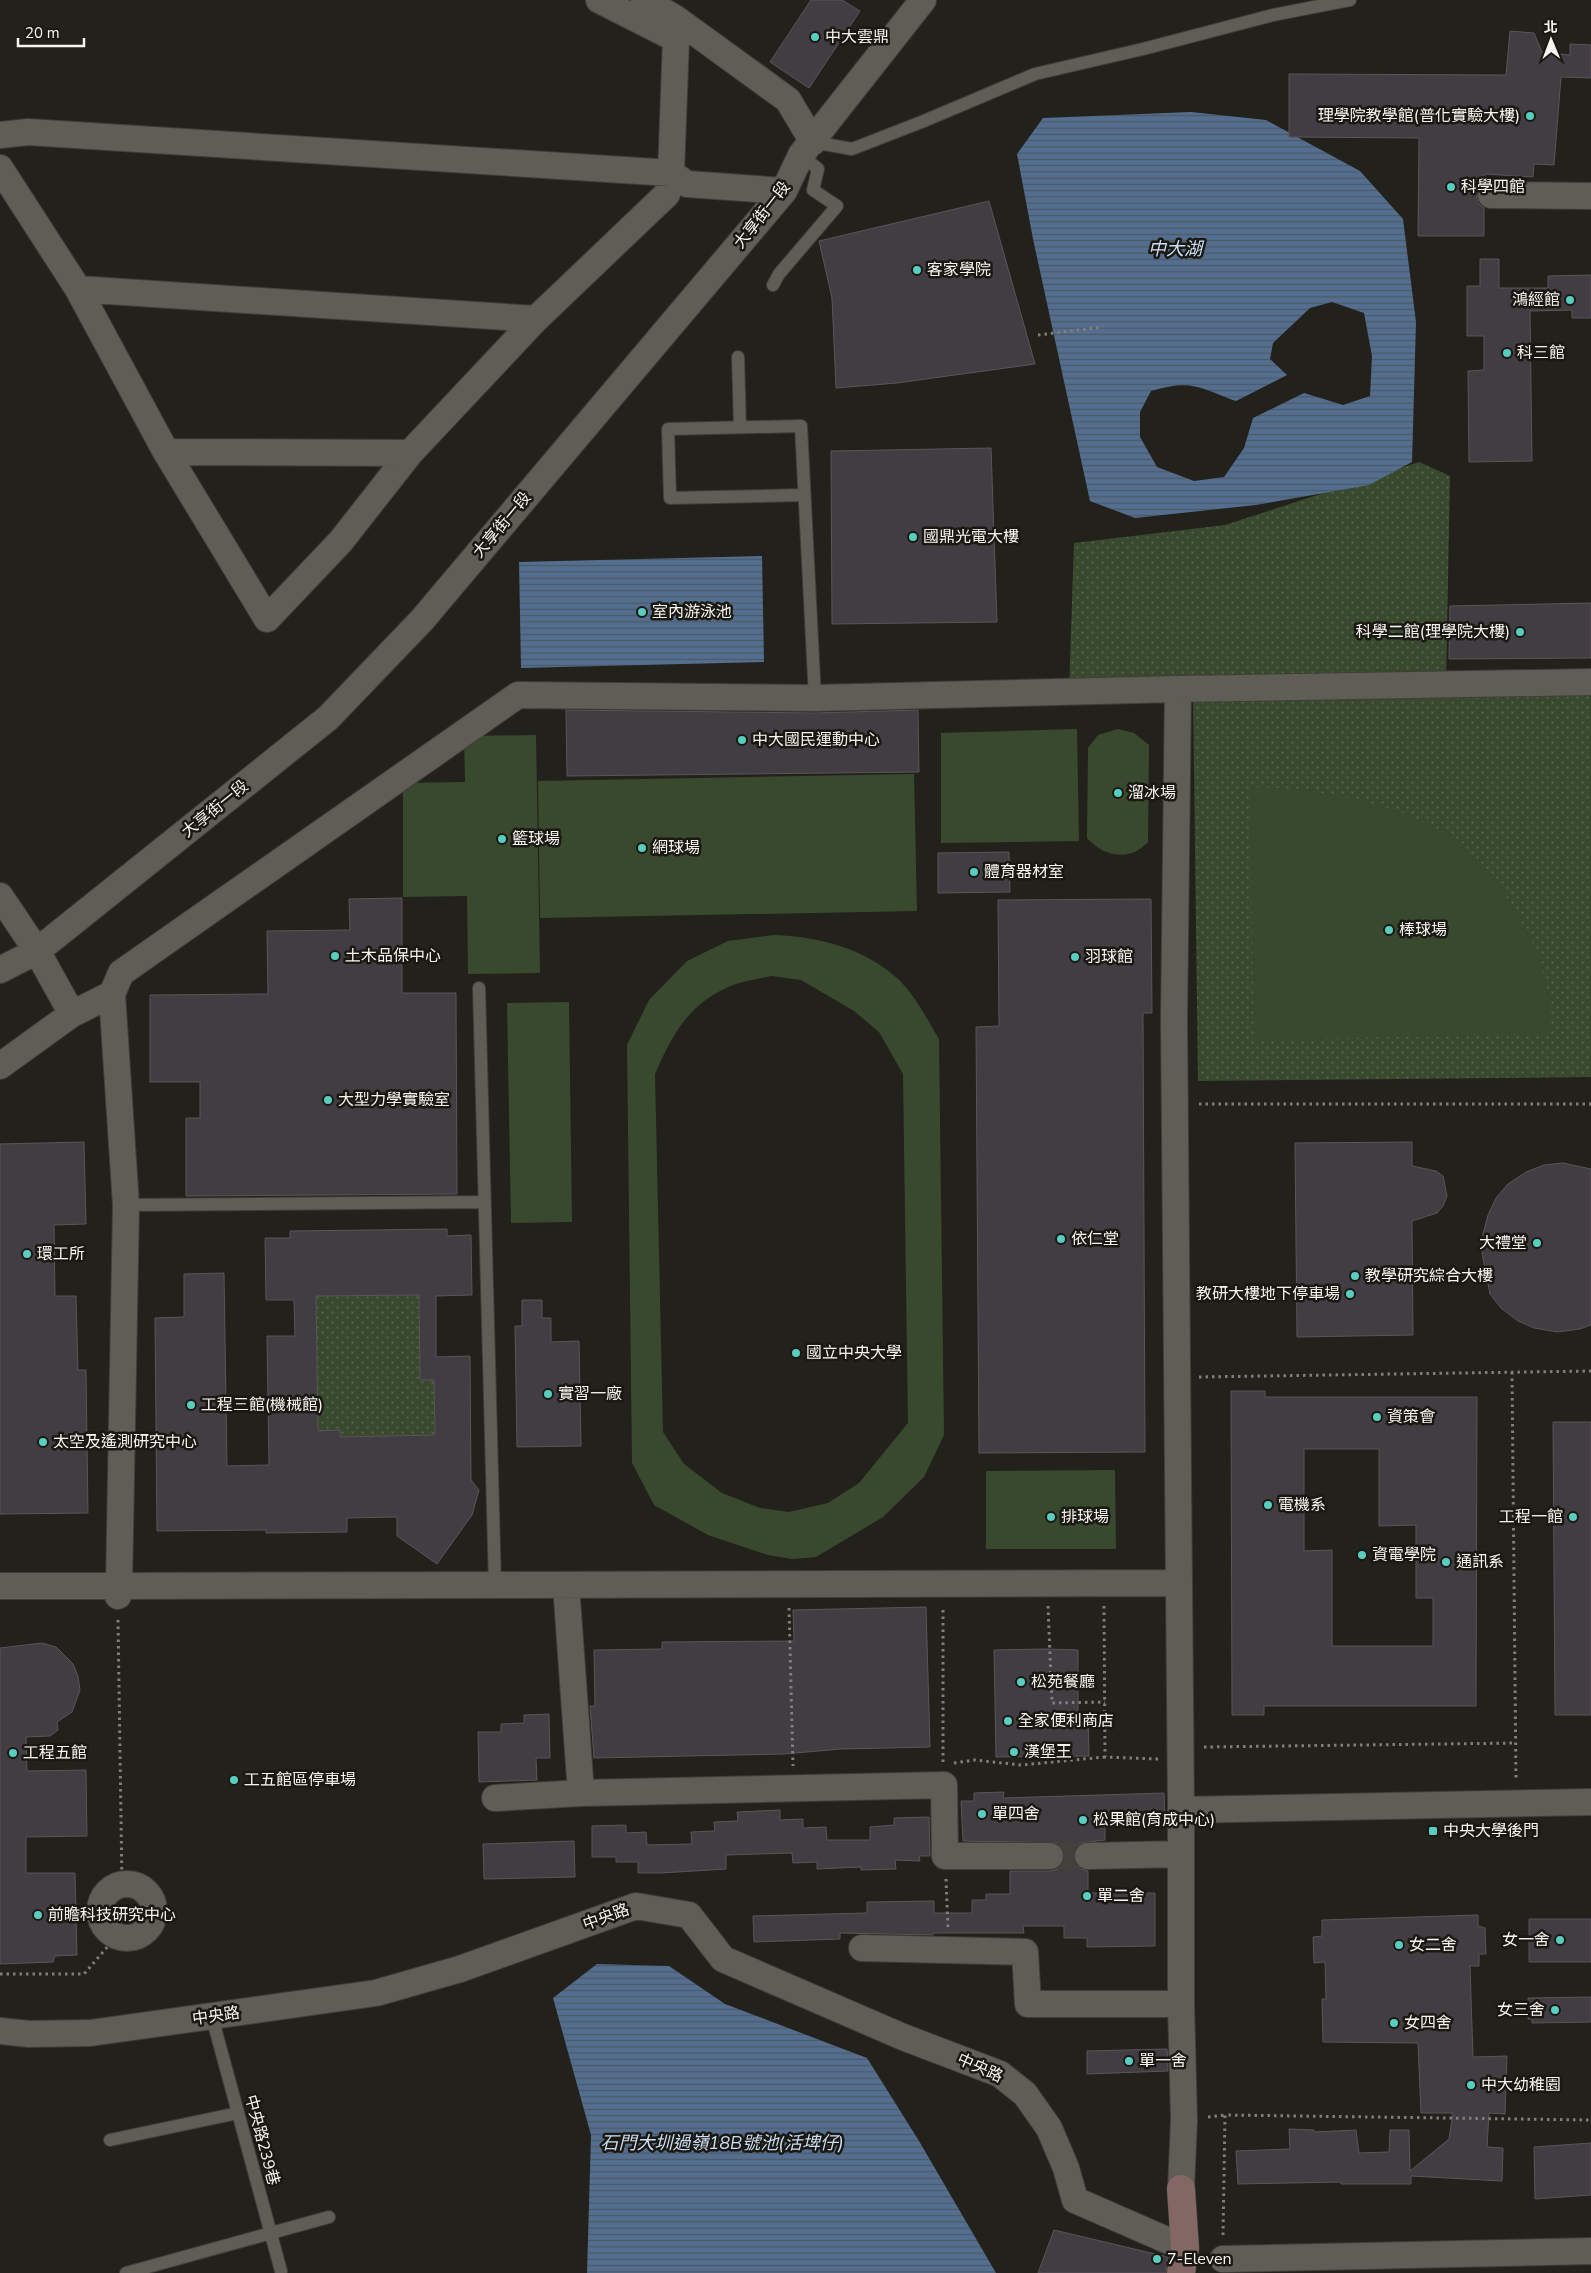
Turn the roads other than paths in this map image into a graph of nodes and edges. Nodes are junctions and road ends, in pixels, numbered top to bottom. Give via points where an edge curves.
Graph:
1 (598, 0) edge
2 (644, 0) edge
3 (923, 0) edge
4 (1350, 0) edge
5 (681, 9) edge
6 (0, 135) edge
7 (807, 149) junction
8 (0, 168) edge
9 (670, 173) junction
10 (784, 191) junction
11 (1491, 195) dead end
12 (1591, 196) edge
13 (773, 285) dead end
14 (78, 288) junction
15 (536, 319) junction
16 (738, 357) dead end
17 (740, 427) junction
18 (166, 452) junction
19 (410, 453) junction
20 (803, 495) junction
21 (1591, 682) edge
22 (1178, 689) junction
23 (815, 698) junction
24 (0, 896) edge
25 (37, 952) junction
26 (0, 970) edge
27 (479, 988) dead end
28 (112, 994) junction
29 (72, 1014) junction
30 (0, 1066) edge
31 (484, 1202) junction
32 (126, 1206) junction
33 (1179, 1583) junction
34 (495, 1585) junction
35 (566, 1585) junction
36 (0, 1586) edge
37 (118, 1591) junction
38 (581, 1793) junction
39 (495, 1798) dead end
40 (1591, 1802) edge
41 (1181, 1810) junction
42 (1181, 1854) junction
43 (1050, 1856) tunnel mouth
44 (1088, 1856) tunnel mouth
45 (122, 1884) joint
46 (862, 1948) dead end
47 (1181, 2004) junction
48 (212, 2017) junction
49 (0, 2031) edge
50 (238, 2113) junction
51 (110, 2140) dead end
52 (1181, 2189) joint
53 (329, 2217) dead end
54 (271, 2231) junction
55 (1591, 2250) edge
56 (1222, 2259) road end
57 (1183, 2260) edge
58 (281, 2271) dead end
59 (126, 2273) edge

1 - 9 street via 676,39
2 - 5 street
3 - 7 street, 大享街一段
4 - 7 lane via 1273,15 1035,74 852,149
5 - 7 street via 788,100
6 - 9 street via 28,132
7 - 10 street, 大享街一段
7 - 13 lane via 818,169 813,190 837,206
8 - 14 street
9 - 10 street via 687,184
9 - 15 street via 667,194
10 - 25 street, 大享街一段 via 422,620 328,718
11 - 12 street
14 - 15 street
14 - 18 street
15 - 19 street
16 - 17 lane
17 - 20 lane via 801,426
17 - 20 lane via 668,429 670,498
18 - 19 street
18 - 19 street via 267,620 341,540
20 - 23 lane
21 - 22 street
22 - 23 street
22 - 33 street via 1174,1021
23 - 28 street via 518,695 121,973
24 - 25 street
25 - 26 street, 大享街一段
25 - 29 street
27 - 31 lane
28 - 29 street
28 - 32 street
29 - 30 street
31 - 32 lane
31 - 34 lane
32 - 37 street
33 - 35 street
33 - 41 street
34 - 35 street
34 - 37 street
35 - 38 street
36 - 37 street
38 - 39 street
38 - 43 street via 944,1785 945,1856
40 - 41 street
41 - 42 street
42 - 44 street
42 - 47 street
45 - 45 street via 131,1884 146,1892 154,1906 152,1922 141,1935 133,1938 116,1937 103,1925 100,1908 107,1892
46 - 47 street via 1025,1952 1028,2004
47 - 52 street via 1184,2120
48 - 49 street, 中央路 via 90,2033
48 - 50 lane, 中央路239巷
48 - 57 street, 中央路 via 376,1993 460,1970 636,1906 689,1915 723,1959 903,2037 1000,2074 1025,2094 1049,2128 1075,2200
50 - 51 lane
50 - 54 lane, 中央路239巷
52 - 57 street, 中央路
53 - 54 lane
54 - 58 lane, 中央路239巷
54 - 59 lane
55 - 56 street

